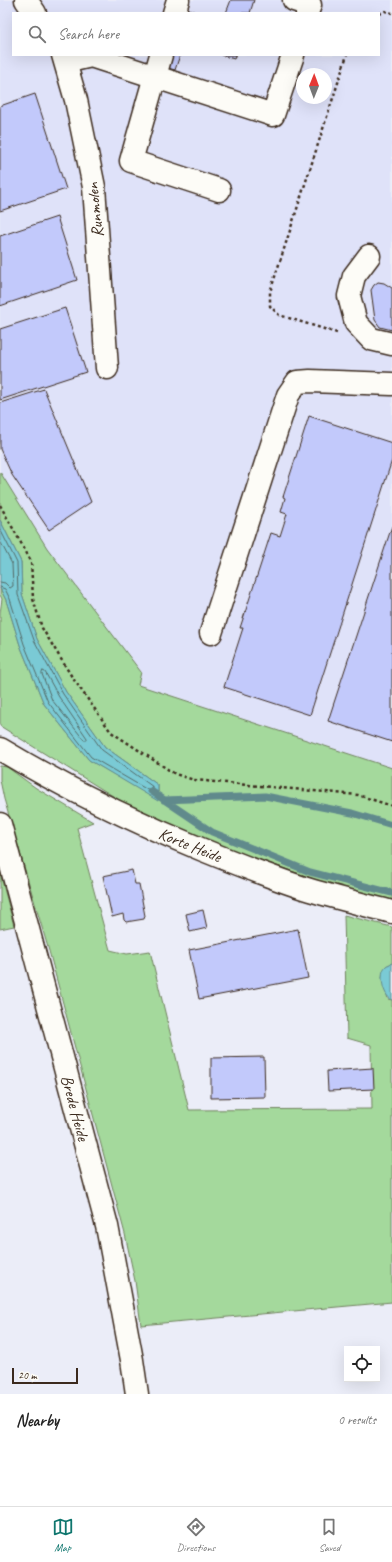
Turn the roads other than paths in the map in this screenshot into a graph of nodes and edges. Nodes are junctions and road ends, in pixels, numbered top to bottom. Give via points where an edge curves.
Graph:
1 (26, 0) edge
2 (178, 0) edge
3 (294, 0) edge
4 (34, 12) edge
5 (174, 12) edge
6 (307, 12) edge
7 (161, 56) edge
8 (293, 56) edge
9 (64, 58) edge
10 (155, 76) junction
11 (219, 190) dead end
12 (369, 256) dead end
13 (392, 344) edge
14 (107, 368) dead end
15 (392, 384) edge
16 (211, 633) dead end
17 (0, 749) edge
18 (0, 824) edge
19 (392, 912) edge
20 (137, 1394) edge

1 - 4 street
2 - 5 street
3 - 6 street via 310,5
7 - 10 street
8 - 10 street via 273,115
9 - 10 street via 91,56
9 - 14 street, Runmolen via 76,100 94,187
10 - 11 street via 131,161
12 - 13 street via 354,276 349,296 356,323 371,338
15 - 16 street via 296,382 288,395
17 - 19 street, Korte Heide via 41,774 161,833 243,867
18 - 20 street, Brede Heide via 107,1226

